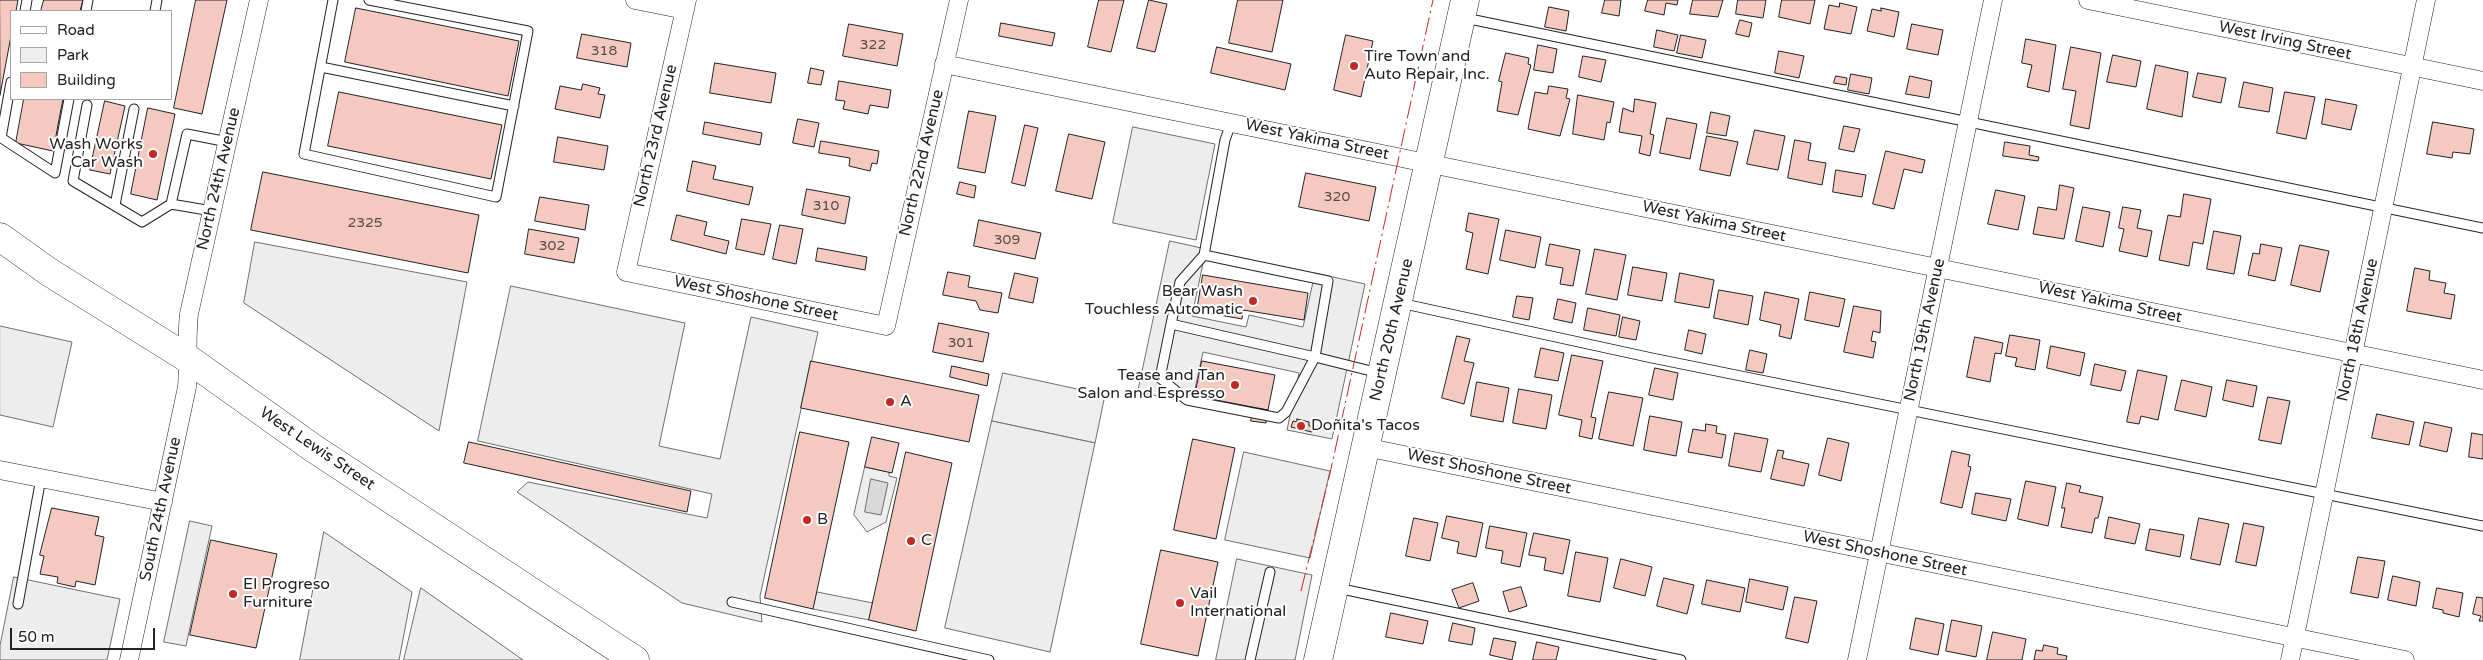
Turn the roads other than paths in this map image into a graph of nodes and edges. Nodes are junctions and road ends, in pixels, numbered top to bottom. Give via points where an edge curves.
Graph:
1 (259, 0) edge
2 (333, 0) edge
3 (369, 0) edge
4 (634, 0) edge
5 (959, 0) edge
6 (1993, 0) edge
7 (2088, 0) edge
8 (2426, 0) edge
9 (686, 5) edge
10 (1464, 9) edge
11 (944, 64) junction
12 (2412, 66) junction
13 (321, 67) junction
14 (2483, 81) edge
15 (10, 87) edge
16 (69, 100) edge
17 (87, 105) dead end
18 (514, 106) junction
19 (134, 109) dead end
20 (1968, 121) junction
21 (1231, 123) junction
22 (0, 138) edge
23 (228, 142) junction
24 (1429, 164) junction
25 (171, 204) junction
26 (115, 205) junction
27 (2383, 206) junction
28 (212, 211) junction
29 (2483, 228) edge
30 (0, 237) edge
31 (1204, 255) junction
32 (1938, 268) junction
33 (626, 272) joint
34 (1398, 303) junction
35 (1171, 324) junction
36 (886, 326) joint
37 (2353, 353) junction
38 (1316, 357) junction
39 (188, 358) junction
40 (1382, 373) junction
41 (2483, 380) edge
42 (1909, 409) junction
43 (1365, 447) junction
44 (0, 470) edge
45 (42, 478) junction
46 (2324, 493) junction
47 (163, 502) junction
48 (2483, 526) edge
49 (1880, 552) junction
50 (1270, 572) dead end
51 (1334, 588) junction
52 (732, 602) dead end
53 (18, 604) dead end
54 (2294, 638) junction
55 (964, 657) edge
56 (129, 660) edge
57 (635, 660) edge
58 (989, 660) edge
59 (1250, 660) edge
60 (1318, 660) edge
61 (1682, 660) edge
62 (1857, 660) edge
63 (2290, 660) edge
64 (2405, 660) edge

1 - 23 street, North 24th Avenue
2 - 13 lane
3 - 18 lane via 528,32
4 - 9 street
5 - 11 street, North 22nd Avenue
6 - 20 street, North 19th Avenue
7 - 12 street, West Irving Street
8 - 12 street, North 18th Avenue
9 - 33 street, North 23rd Avenue
10 - 20 lane
10 - 24 main road, North 20th Avenue
11 - 21 street, West Yakima Street
11 - 36 street, North 22nd Avenue
12 - 14 street, West Irving Street
12 - 27 street, North 18th Avenue
13 - 18 lane
13 - 18 lane via 304,154 496,197
15 - 22 lane
16 - 22 lane via 55,173
17 - 26 lane via 73,181
19 - 26 lane
20 - 27 lane
20 - 32 street, North 19th Avenue
21 - 24 street, West Yakima Street
21 - 31 lane
23 - 25 lane via 187,134
23 - 28 street, North 24th Avenue
24 - 32 street, West Yakima Street
24 - 34 main road, North 20th Avenue
25 - 26 lane via 142,222
25 - 28 lane
27 - 29 lane
27 - 37 street, North 18th Avenue
28 - 39 street, North 24th Avenue via 189,314
30 - 39 main road, West Lewis Street via 49,272
31 - 35 lane via 1180,282
31 - 38 lane via 1328,281
32 - 37 street, West Yakima Street
32 - 42 street, North 19th Avenue
33 - 36 street, West Shoshone Street
34 - 40 main road, North 20th Avenue
34 - 42 lane
35 - 38 lane
35 - 38 lane via 1160,378 1186,400 1279,418 1286,412
37 - 41 street, West Yakima Street
37 - 46 street, North 18th Avenue
38 - 40 lane
39 - 47 street, South 24th Avenue via 187,387
39 - 57 main road, West Lewis Street via 313,448
40 - 43 main road, North 20th Avenue
42 - 46 lane
42 - 49 street, North 19th Avenue
43 - 49 street, West Shoshone Street
43 - 51 main road, North 20th Avenue
44 - 45 street
45 - 47 street
45 - 53 lane
46 - 48 lane
46 - 54 street, North 18th Avenue
47 - 56 street, South 24th Avenue
49 - 54 street, West Shoshone Street
49 - 62 street, North 19th Avenue
50 - 59 lane
51 - 60 main road, North 20th Avenue
51 - 61 lane
52 - 55 lane
54 - 63 street, North 18th Avenue
54 - 64 street, West Shoshone Street
55 - 58 lane

